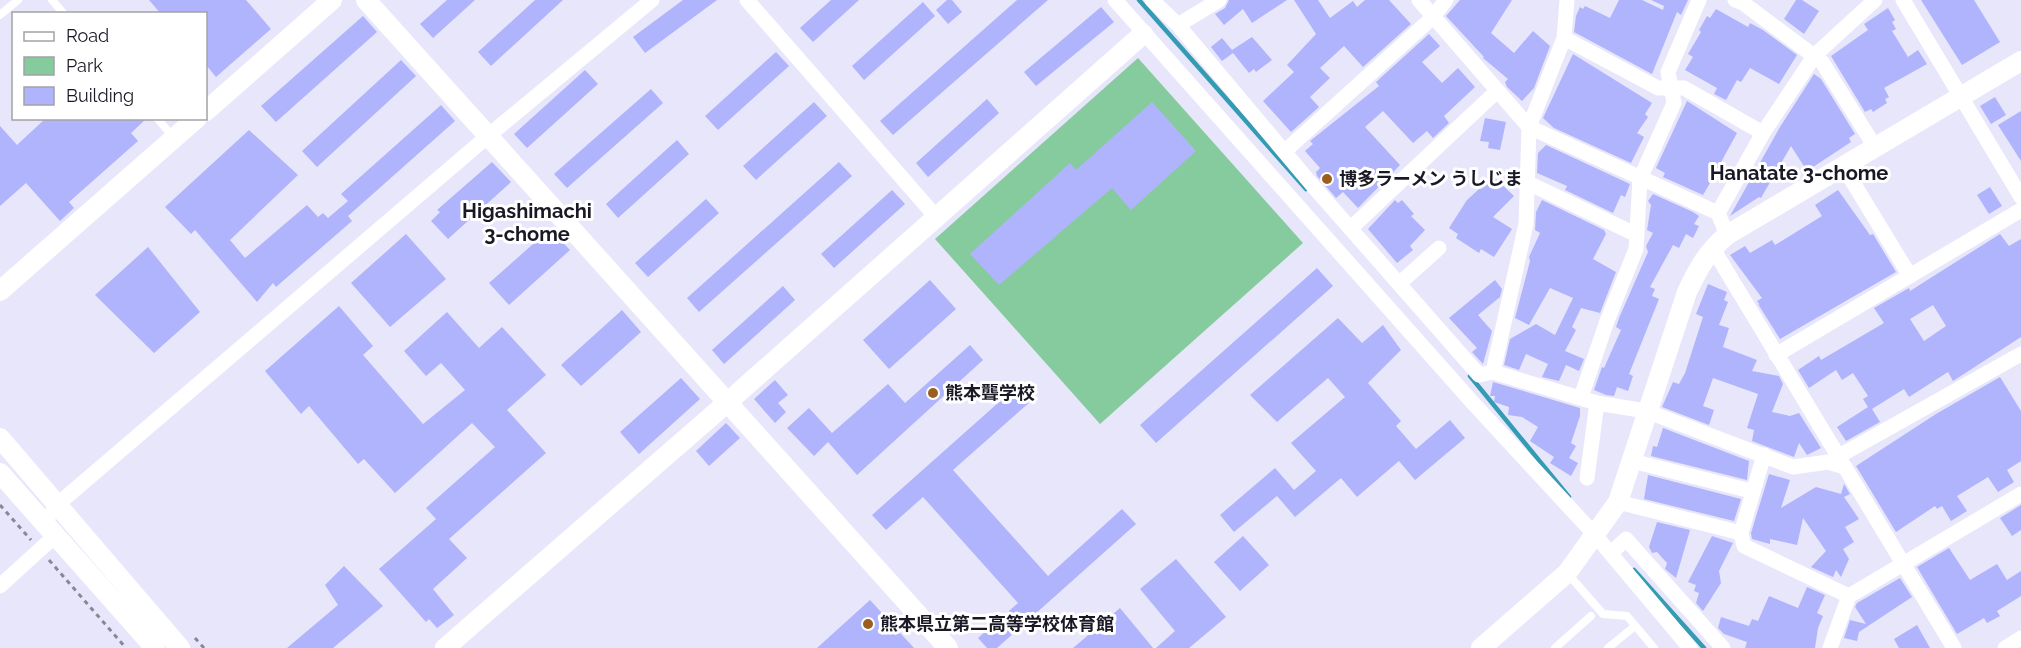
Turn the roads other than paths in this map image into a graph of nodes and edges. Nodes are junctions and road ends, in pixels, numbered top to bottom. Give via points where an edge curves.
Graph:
1 (18, 0) edge
2 (52, 0) edge
3 (332, 0) edge
4 (366, 0) edge
5 (652, 0) edge
6 (747, 0) edge
7 (1114, 0) edge
8 (1152, 0) edge
9 (1219, 0) edge
10 (1419, 0) edge
11 (1446, 0) edge
12 (1567, 0) edge
13 (1699, 0) edge
14 (1735, 0) edge
15 (1875, 0) edge
16 (1903, 0) edge
17 (62, 12) edge
18 (0, 15) edge
19 (1432, 18) junction
20 (1178, 25) junction
21 (1143, 34) junction
22 (1563, 38) junction
23 (1815, 55) junction
24 (2021, 61) edge
25 (1671, 87) junction
26 (1496, 92) junction
27 (1960, 96) junction
28 (207, 110) edge
29 (159, 120) edge
30 (195, 120) edge
31 (1529, 127) junction
32 (1763, 133) junction
33 (488, 136) junction
34 (175, 138) junction
35 (1875, 147) junction
36 (1285, 152) junction
37 (1843, 166) junction
38 (1640, 179) junction
39 (1526, 182) junction
40 (1313, 186) junction
41 (2021, 197) edge
42 (1294, 204) junction
43 (2021, 210) edge
44 (1718, 213) junction
45 (937, 218) junction
46 (1351, 228) junction
47 (1636, 235) junction
48 (1719, 241) junction
49 (1439, 248) dead end
50 (1910, 276) junction
51 (1400, 283) junction
52 (0, 291) edge
53 (2021, 354) edge
54 (1776, 355) junction
55 (1493, 372) junction
56 (1581, 397) junction
57 (729, 401) junction
58 (1597, 403) junction
59 (1646, 411) junction
60 (0, 438) edge
61 (1764, 455) junction
62 (1632, 461) junction
63 (1842, 462) junction
64 (0, 473) edge
65 (1587, 478) dead end
66 (1751, 491) junction
67 (2021, 494) edge
68 (1618, 502) junction
69 (58, 504) junction
70 (50, 529) junction
71 (1741, 533) junction
72 (1595, 534) junction
73 (1611, 553) junction
74 (1902, 564) junction
75 (1567, 573) junction
76 (0, 586) edge
77 (1848, 596) junction
78 (1591, 616) dead end
79 (1635, 626) junction
80 (2021, 638) edge
81 (1836, 646) edge
82 (155, 648) edge
83 (180, 648) edge
84 (445, 648) edge
85 (948, 648) edge
86 (1481, 648) edge
87 (1555, 648) edge
88 (1608, 648) edge
89 (1654, 648) edge
90 (1690, 648) edge
91 (1723, 648) edge
92 (1954, 648) edge
93 (2005, 648) edge

1 - 18 lane
2 - 17 lane
3 - 28 street
4 - 33 street
5 - 33 street
6 - 45 street
7 - 21 street
8 - 20 street
9 - 20 street
10 - 19 street
11 - 19 street
12 - 22 street
13 - 25 street via 1668,72
14 - 23 street
15 - 23 street
16 - 27 street
19 - 26 street
19 - 36 street
20 - 36 street
21 - 42 street
21 - 45 street
22 - 25 street via 1658,88
22 - 31 street
23 - 32 street
23 - 35 street
24 - 27 street
25 - 32 street via 1684,88
25 - 38 street via 1674,103
26 - 31 street
26 - 46 street
27 - 35 street
27 - 41 street
29 - 34 lane
30 - 34 street
31 - 38 street
31 - 39 street
32 - 44 street
33 - 57 street
33 - 69 street
34 - 52 street
35 - 37 street
36 - 40 street
37 - 48 street
37 - 50 street
38 - 44 street
38 - 47 street
39 - 47 street
39 - 55 street via 1526,224
40 - 42 street
40 - 46 street
42 - 72 street
43 - 50 street
44 - 48 street
45 - 57 street
46 - 51 street
47 - 56 street via 1636,249
48 - 54 street
48 - 59 street via 1703,259 1687,292
49 - 51 street
50 - 54 street
51 - 55 street via 1479,375
53 - 63 street
54 - 63 street
55 - 56 street
56 - 58 street
57 - 84 street
57 - 85 street
58 - 59 street
58 - 65 street
59 - 61 street
59 - 62 street
60 - 69 street
61 - 63 street via 1793,467
61 - 66 street
62 - 66 street
62 - 68 street
63 - 74 street
64 - 70 street
66 - 71 street
67 - 74 street
68 - 71 street
68 - 72 street
69 - 70 street
69 - 83 street
70 - 76 street via 40,550
70 - 82 street
71 - 77 street via 1744,546
72 - 73 street
72 - 75 street
73 - 90 street
73 - 91 street via 1626,539
74 - 77 street
74 - 92 street
75 - 79 lane via 1603,614 1627,616
75 - 86 street
77 - 81 street
78 - 87 lane
79 - 88 lane
79 - 89 lane
80 - 93 street

